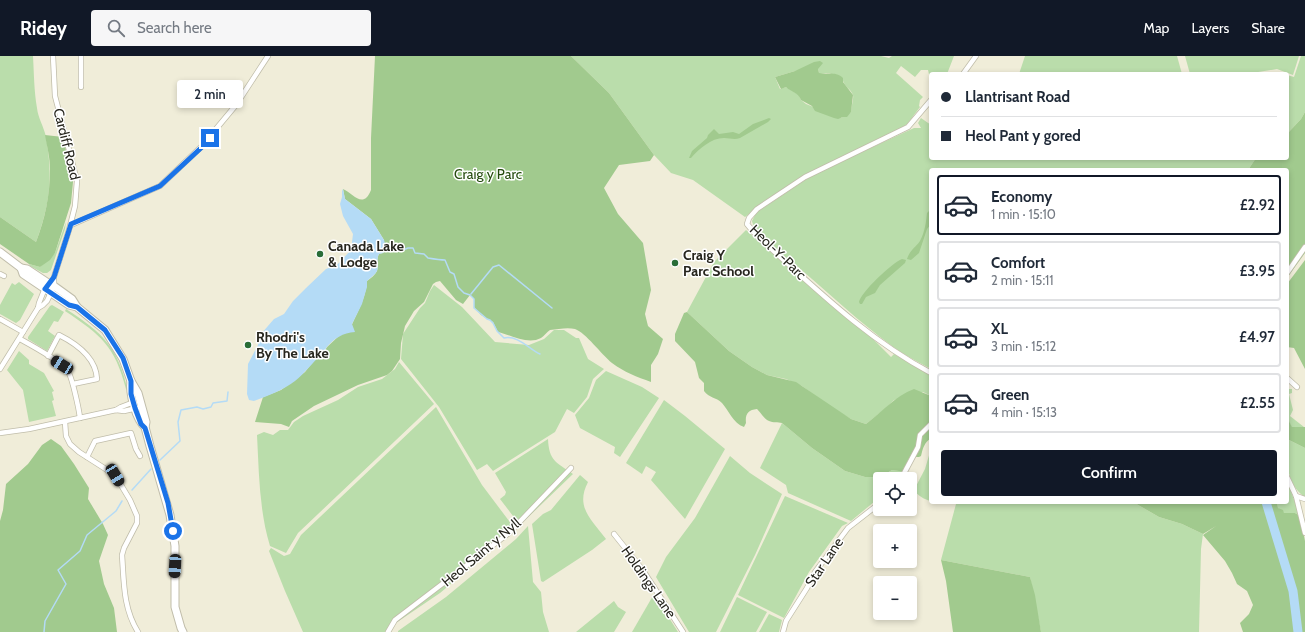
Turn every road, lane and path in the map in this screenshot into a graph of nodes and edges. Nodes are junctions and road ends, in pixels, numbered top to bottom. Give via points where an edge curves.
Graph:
1 (53, 56) edge
2 (81, 56) edge
3 (268, 56) edge
4 (976, 56) edge
5 (964, 72) edge
6 (80, 87) dead end
7 (929, 102) edge
8 (71, 224) junction
9 (1305, 247) edge
10 (0, 252) edge
11 (1289, 270) edge
12 (49, 288) junction
13 (0, 319) edge
14 (23, 332) junction
15 (20, 339) junction
16 (48, 356) junction
17 (0, 370) edge
18 (929, 372) edge
19 (1289, 380) edge
20 (73, 384) junction
21 (1297, 386) dead end
22 (138, 404) junction
23 (80, 418) junction
24 (65, 422) junction
25 (929, 426) edge
26 (0, 433) edge
27 (140, 456) dead end
28 (87, 457) junction
29 (571, 468) dead end
30 (905, 472) edge
31 (1289, 481) edge
32 (1296, 496) junction
33 (1305, 499) edge
34 (873, 508) edge
35 (1305, 532) edge
36 (614, 534) dead end
37 (138, 632) edge
38 (184, 632) edge
39 (388, 632) edge
40 (683, 632) edge
41 (783, 632) edge

1 - 8 street, Cardiff Road via 55,96 77,181
2 - 6 street
3 - 8 street via 236,105 202,147 160,186
4 - 5 street
7 - 18 street, Heol-Y-Parc via 908,127 805,177 757,209 747,224 756,235 854,321 895,352
8 - 12 street, Cardiff Road
9 - 11 street
10 - 12 main road via 21,268 27,269
12 - 14 street, Cardiff Road via 43,305 38,308
12 - 22 main road via 105,330 123,358 131,381 130,387
13 - 14 street
14 - 15 street, Cardiff Road
15 - 16 street
15 - 17 street, Cardiff Road
16 - 20 street via 69,371
16 - 20 street via 59,335 81,348 96,368 97,379
19 - 21 street
20 - 23 street
22 - 23 street
22 - 38 main road via 146,422 145,428 170,515 175,546 175,606
23 - 24 street
24 - 26 street
24 - 28 street via 66,436 70,444
25 - 30 street via 920,435 918,447
27 - 28 street via 131,433 95,441
28 - 37 street via 115,475 137,516 137,523 122,555 125,600
29 - 39 street, Heol Saint y Nyll via 509,533 395,620
31 - 32 street
32 - 33 street
32 - 35 street
34 - 41 street, Star Lane via 848,528 825,558 786,621
36 - 40 street, Holdings Lane via 642,569

